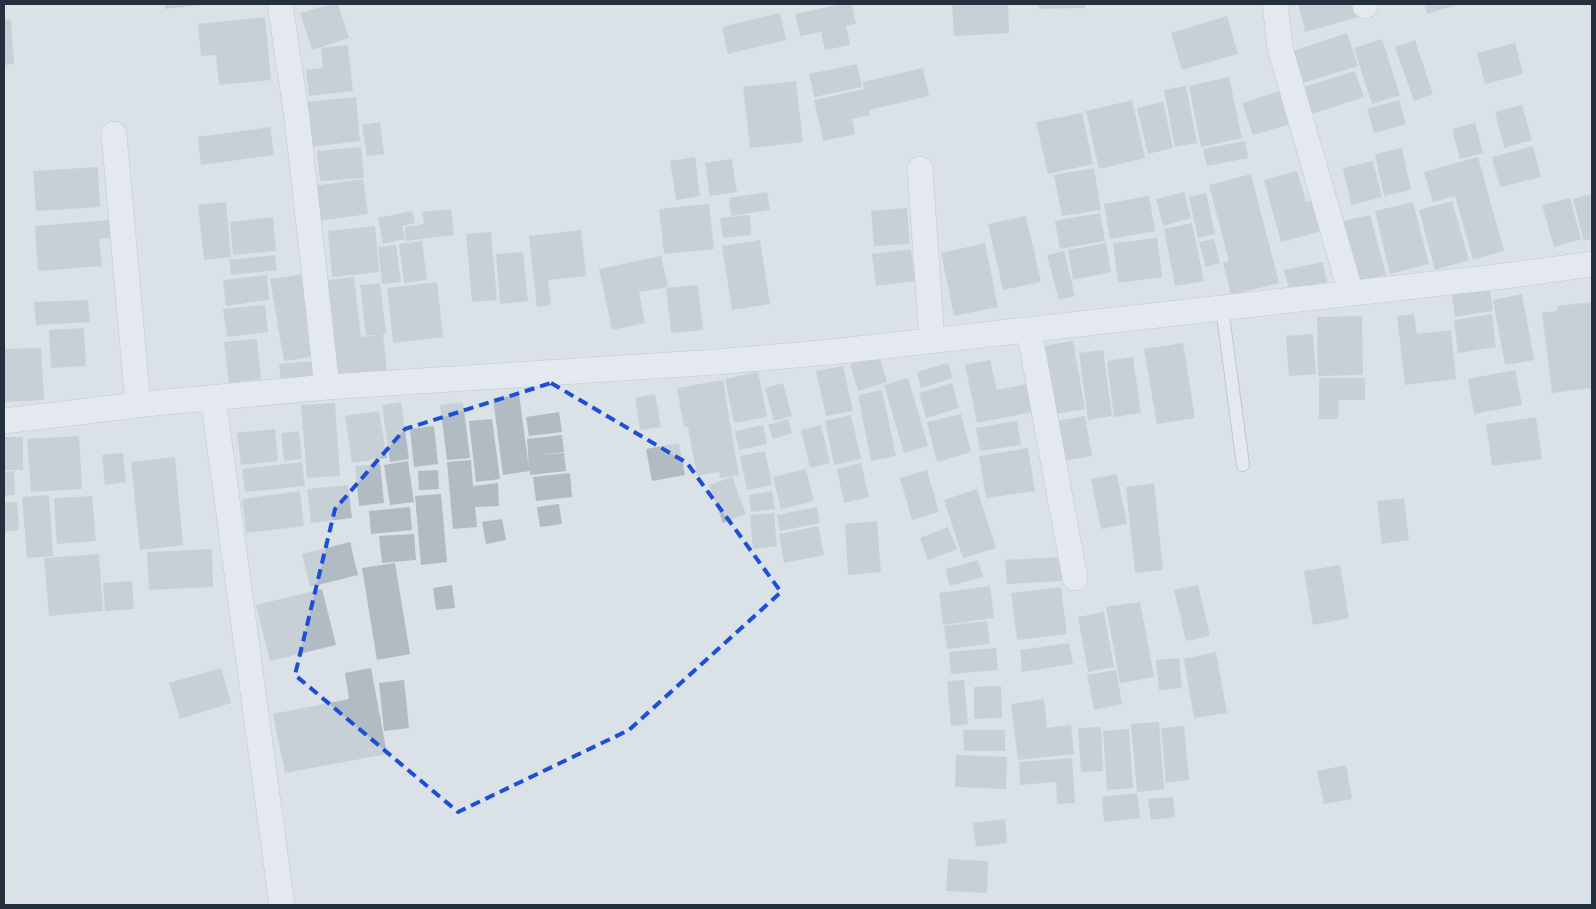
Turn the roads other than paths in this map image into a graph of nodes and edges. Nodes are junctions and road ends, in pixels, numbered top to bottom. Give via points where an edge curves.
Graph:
1 (280, 4) edge
2 (1274, 4) edge
3 (114, 134) dead end
4 (920, 169) dead end
5 (1592, 264) edge
6 (1352, 293) junction
7 (1222, 308) junction
8 (1029, 330) junction
9 (932, 341) junction
10 (326, 387) junction
11 (213, 398) junction
12 (138, 405) junction
13 (4, 421) edge
14 (1243, 465) dead end
15 (1075, 578) dead end
16 (282, 905) edge

1 - 10 street via 297,118
2 - 6 street via 1280,48
3 - 12 street
4 - 9 street
5 - 6 street
6 - 7 street
7 - 8 street
7 - 14 lane
8 - 9 street
8 - 15 street
9 - 10 street via 716,362
10 - 11 street
11 - 12 street
11 - 16 street
12 - 13 street

